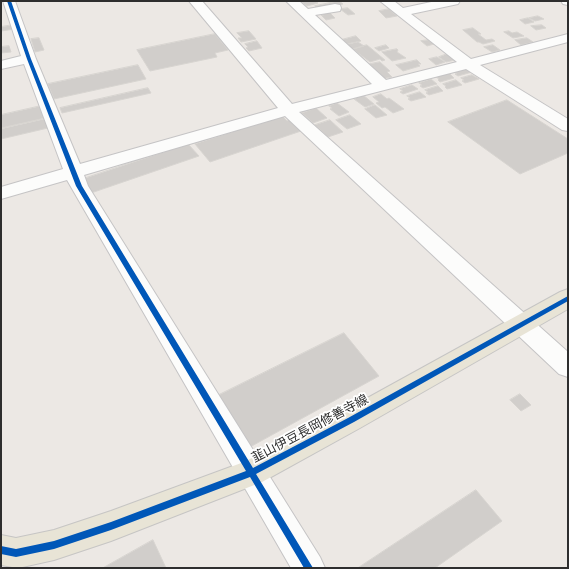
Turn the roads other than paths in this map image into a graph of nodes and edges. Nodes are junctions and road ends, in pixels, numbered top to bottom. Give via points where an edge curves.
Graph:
1 (9, 1) edge
2 (196, 1) edge
3 (292, 1) edge
4 (386, 1) edge
5 (454, 1) edge
6 (335, 8) dead end
7 (402, 12) junction
8 (305, 14) junction
9 (568, 38) edge
10 (29, 59) junction
11 (467, 63) junction
12 (1, 65) edge
13 (382, 85) junction
14 (288, 110) junction
15 (568, 126) edge
16 (72, 172) junction
17 (1, 193) edge
18 (568, 298) edge
19 (522, 325) junction
20 (568, 367) edge
21 (252, 472) junction
22 (1, 550) edge
23 (309, 568) edge

1 - 10 street
2 - 14 street
3 - 8 street
4 - 7 street
5 - 7 street
6 - 8 street
7 - 11 street
8 - 13 street
9 - 11 street
10 - 12 street
10 - 16 street
11 - 13 street
11 - 15 street
13 - 14 street
14 - 16 street
14 - 19 street
16 - 17 street
16 - 21 street
18 - 19 main road, 韮山伊豆長岡修善寺線
19 - 20 street
19 - 21 main road, 韮山伊豆長岡修善寺線
21 - 22 main road, 韮山伊豆長岡修善寺線 via 54,545 16,553
21 - 23 street

